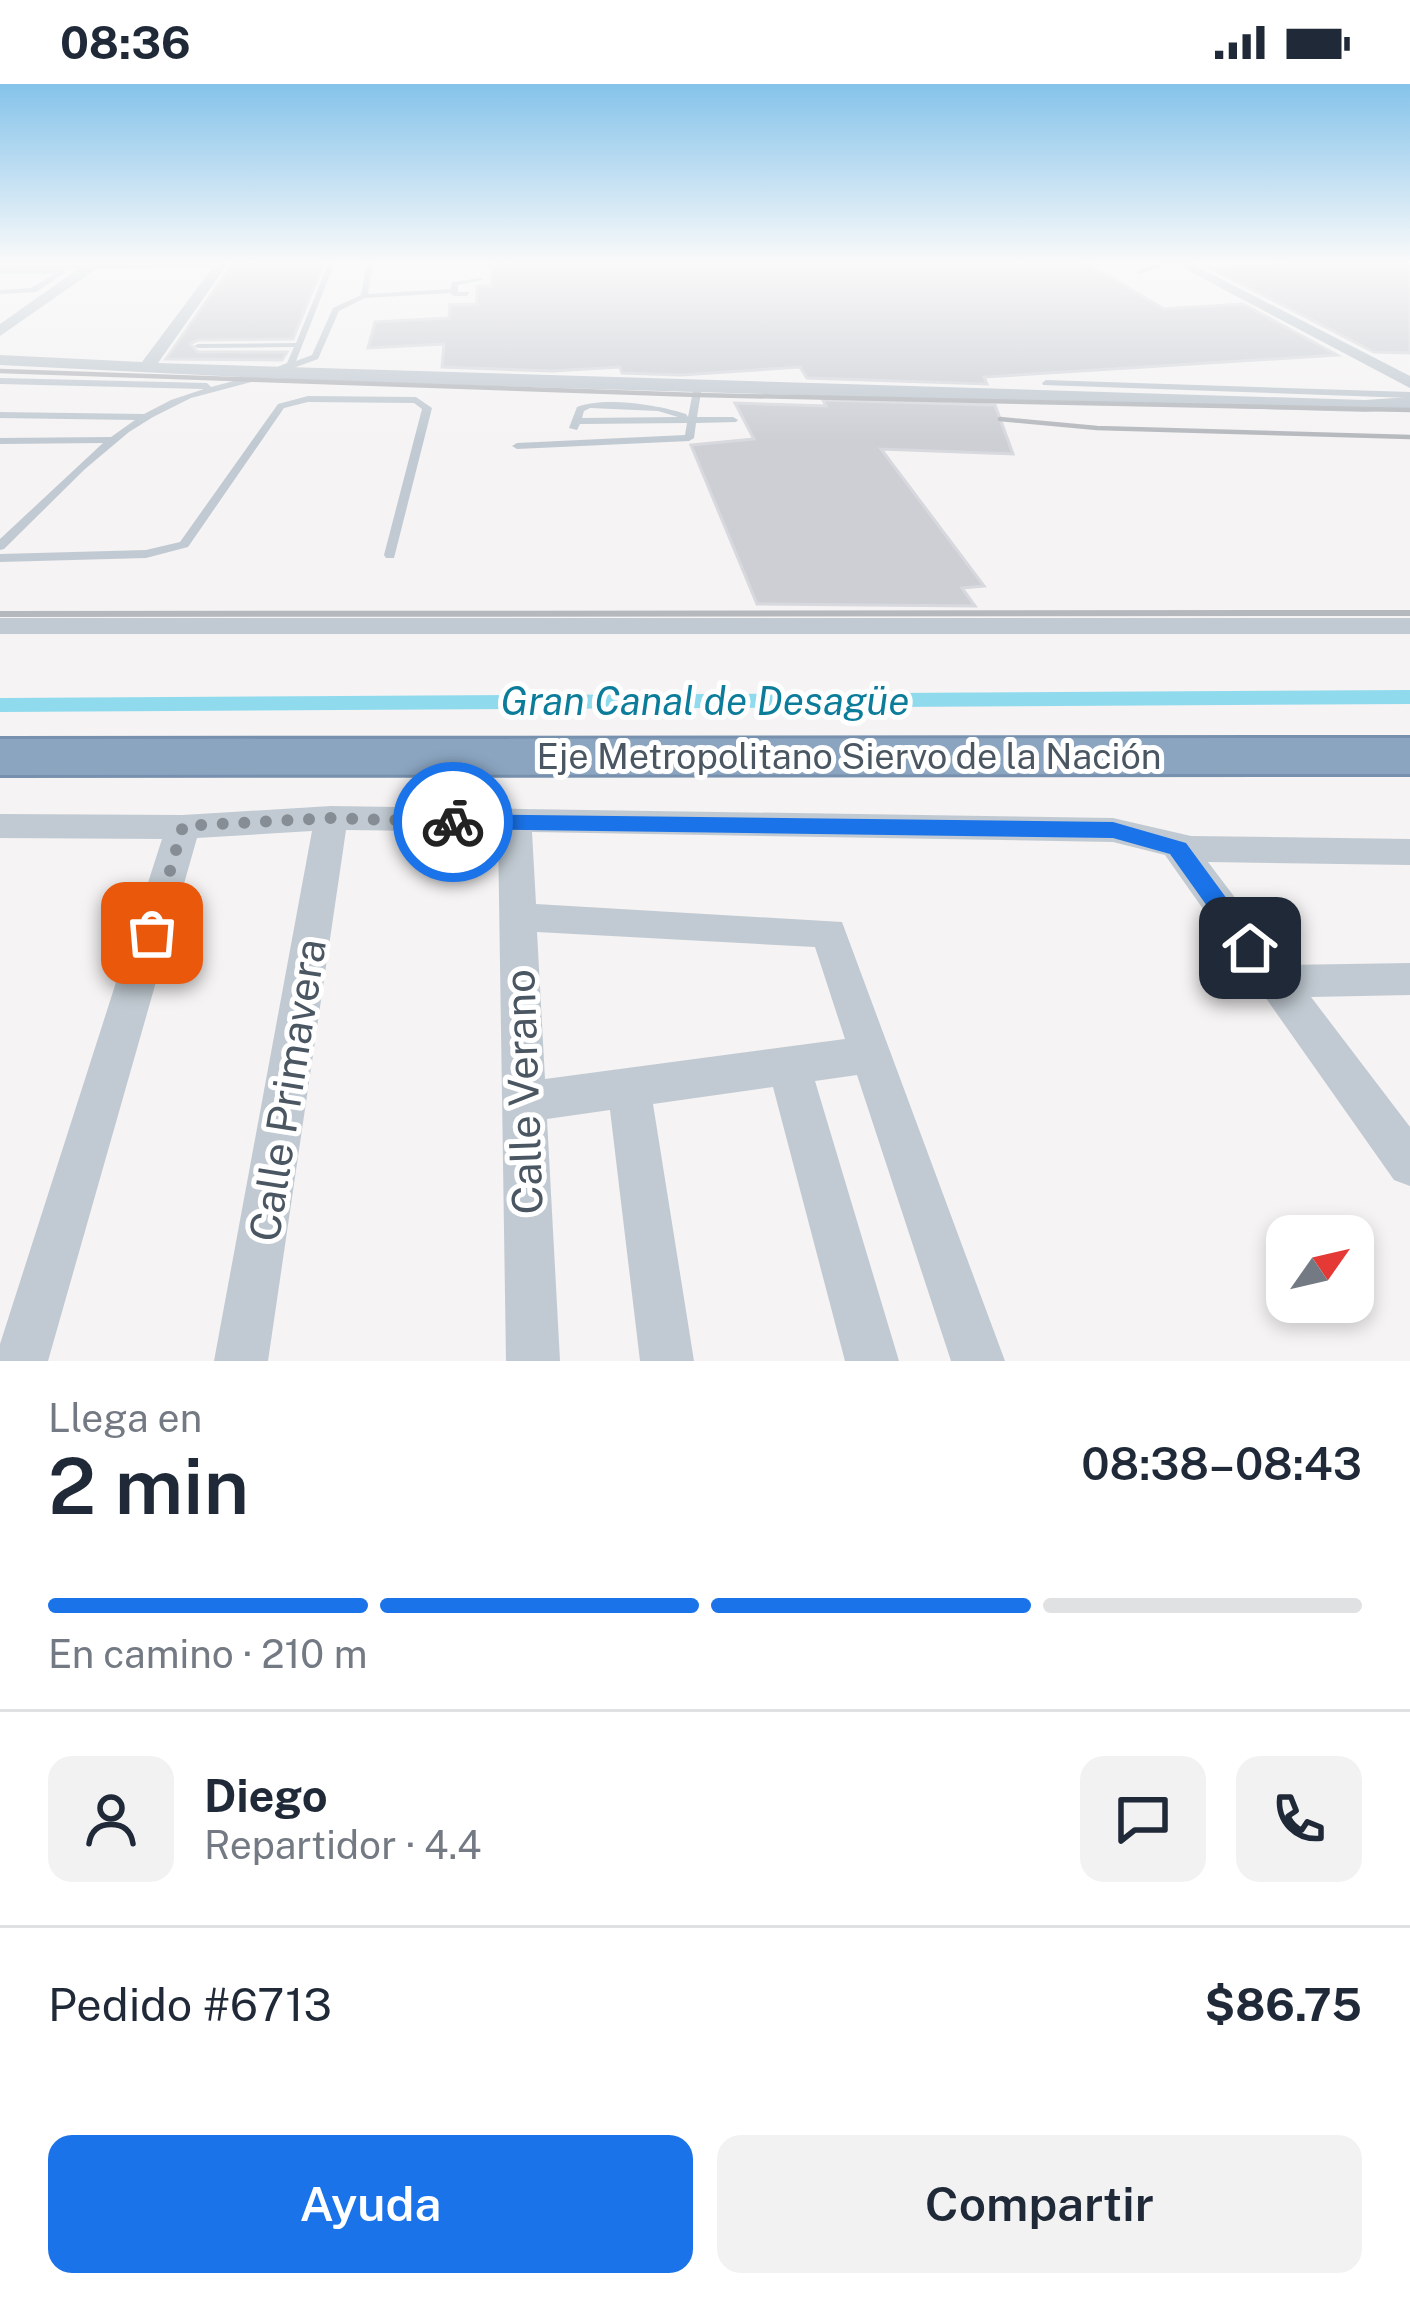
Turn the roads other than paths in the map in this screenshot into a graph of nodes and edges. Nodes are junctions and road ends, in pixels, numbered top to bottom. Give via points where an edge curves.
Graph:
1 (180, 322) edge
2 (308, 322) edge
3 (331, 322) edge
4 (1294, 322) edge
5 (299, 345) junction
6 (198, 346) dead end
7 (0, 360) edge
8 (145, 369) junction
9 (279, 370) junction
10 (0, 381) edge
11 (1410, 382) edge
12 (1046, 383) dead end
13 (222, 386) junction
14 (698, 386) junction
15 (1410, 400) edge
16 (0, 416) edge
17 (146, 417) junction
18 (692, 419) junction
19 (733, 420) dead end
20 (113, 440) junction
21 (0, 441) edge
22 (16, 441) junction
23 (569, 445) junction
24 (518, 446) dead end
25 (0, 453) edge
26 (0, 546) edge
27 (390, 555) dead end
28 (0, 558) edge
29 (0, 626) edge
30 (1410, 626) edge
31 (1410, 756) edge
32 (0, 757) edge
33 (1410, 778) edge
34 (0, 779) edge
35 (331, 818) junction
36 (514, 823) junction
37 (0, 826) edge
38 (183, 826) junction
39 (1178, 848) junction
40 (1410, 852) edge
41 (517, 916) junction
42 (1410, 979) edge
43 (1274, 981) junction
44 (872, 1054) junction
45 (789, 1066) junction
46 (629, 1087) junction
47 (522, 1102) junction
48 (1410, 1164) edge
49 (21, 1361) edge
50 (241, 1361) edge
51 (533, 1361) edge
52 (667, 1361) edge
53 (872, 1361) edge
54 (978, 1361) edge

1 - 8 street
2 - 5 lane
3 - 9 lane via 314,357
4 - 11 street
5 - 6 lane
5 - 9 lane
7 - 8 street
8 - 9 street
9 - 13 lane
9 - 14 street
10 - 13 lane
12 - 15 lane
13 - 17 lane
14 - 15 street
14 - 18 lane
16 - 17 lane
17 - 20 lane
18 - 19 lane
18 - 23 lane via 576,421
18 - 23 lane via 686,439
20 - 22 lane
20 - 26 lane
21 - 22 lane
22 - 25 lane
23 - 24 lane
27 - 28 lane via 427,408 416,400 281,406 184,545 146,554
29 - 30 street
31 - 32 highway, Eje Metropolitano Siervo de la Nación
33 - 34 highway, Eje Metropolitano Siervo de la Nación
35 - 36 street
35 - 38 street
35 - 50 street, Calle Primavera
36 - 39 street via 1113,830
36 - 41 street, Calle Verano
37 - 38 street
38 - 49 street
39 - 40 street
39 - 43 street
41 - 44 street via 829,933
41 - 47 street, Calle Verano
42 - 43 street
43 - 48 street
44 - 45 street
44 - 54 street
45 - 46 street
45 - 53 street
46 - 47 street
46 - 52 street
47 - 51 street, Calle Verano

